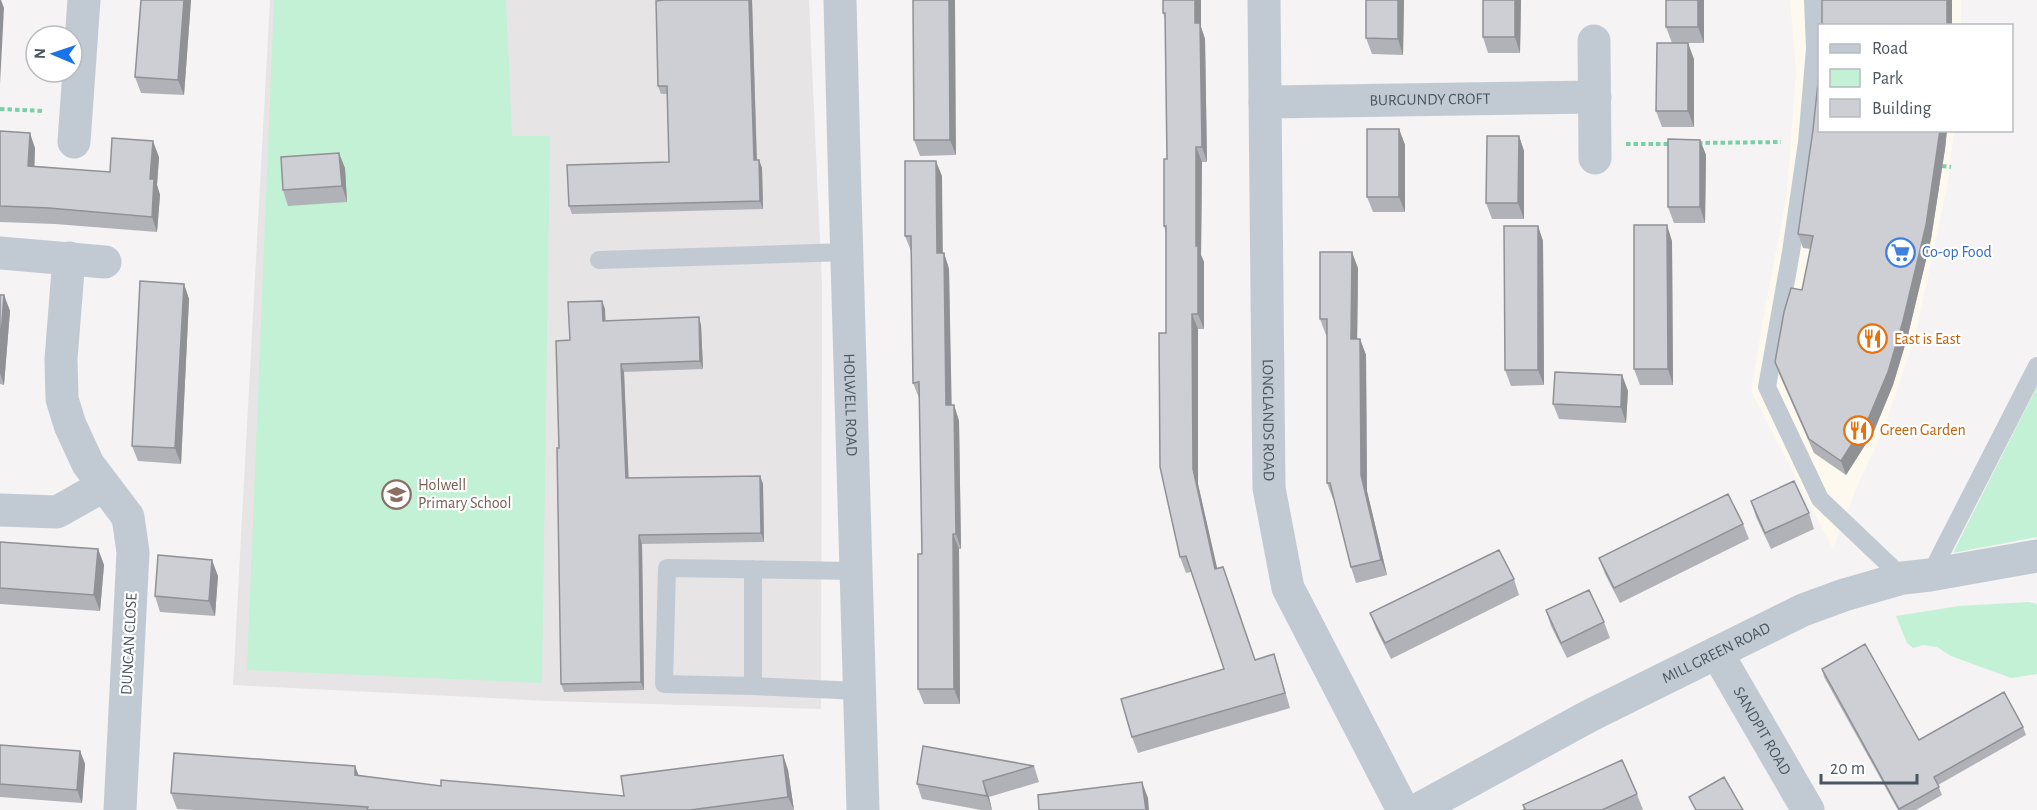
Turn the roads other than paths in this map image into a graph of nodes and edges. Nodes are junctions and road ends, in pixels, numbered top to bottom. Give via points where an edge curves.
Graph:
1 (84, 0) edge
2 (840, 0) edge
3 (1264, 0) edge
4 (1813, 0) edge
5 (1594, 41) dead end
6 (1595, 97) junction
7 (1265, 102) junction
8 (75, 128) road end
9 (1595, 151) road end
10 (847, 252) junction
11 (0, 253) edge
12 (69, 258) junction
13 (599, 260) dead end
14 (105, 262) dead end
15 (2037, 366) edge
16 (103, 486) junction
17 (0, 510) edge
18 (2037, 555) edge
19 (753, 569) junction
20 (856, 571) junction
21 (1916, 577) junction
22 (1717, 652) junction
23 (753, 686) junction
24 (858, 691) junction
25 (120, 810) edge
26 (863, 810) edge
27 (1403, 810) edge
28 (1417, 810) edge
29 (1808, 810) edge

1 - 8 street
2 - 10 street, HOLWELL ROAD
3 - 7 street, LONGLANDS ROAD
4 - 21 lane via 1815,49 1806,142 1767,387 1820,499
5 - 6 street
6 - 7 street, BURGUNDY CROFT
6 - 9 street
7 - 27 street, LONGLANDS ROAD via 1269,488 1288,588
10 - 13 lane
10 - 20 street, HOLWELL ROAD
11 - 12 street
12 - 14 street
12 - 16 street, DUNCAN CLOSE via 62,399 88,464
15 - 21 lane
16 - 17 street via 57,512
16 - 25 street, DUNCAN CLOSE via 128,517 133,552
18 - 21 street, MILL GREEN ROAD
19 - 20 lane
19 - 23 lane
19 - 23 lane via 667,568 664,684
20 - 24 street, HOLWELL ROAD
21 - 22 street, MILL GREEN ROAD via 1803,610
22 - 28 street, MILL GREEN ROAD
22 - 29 street, SANDPIT ROAD
23 - 24 lane
24 - 26 street, HOLWELL ROAD

